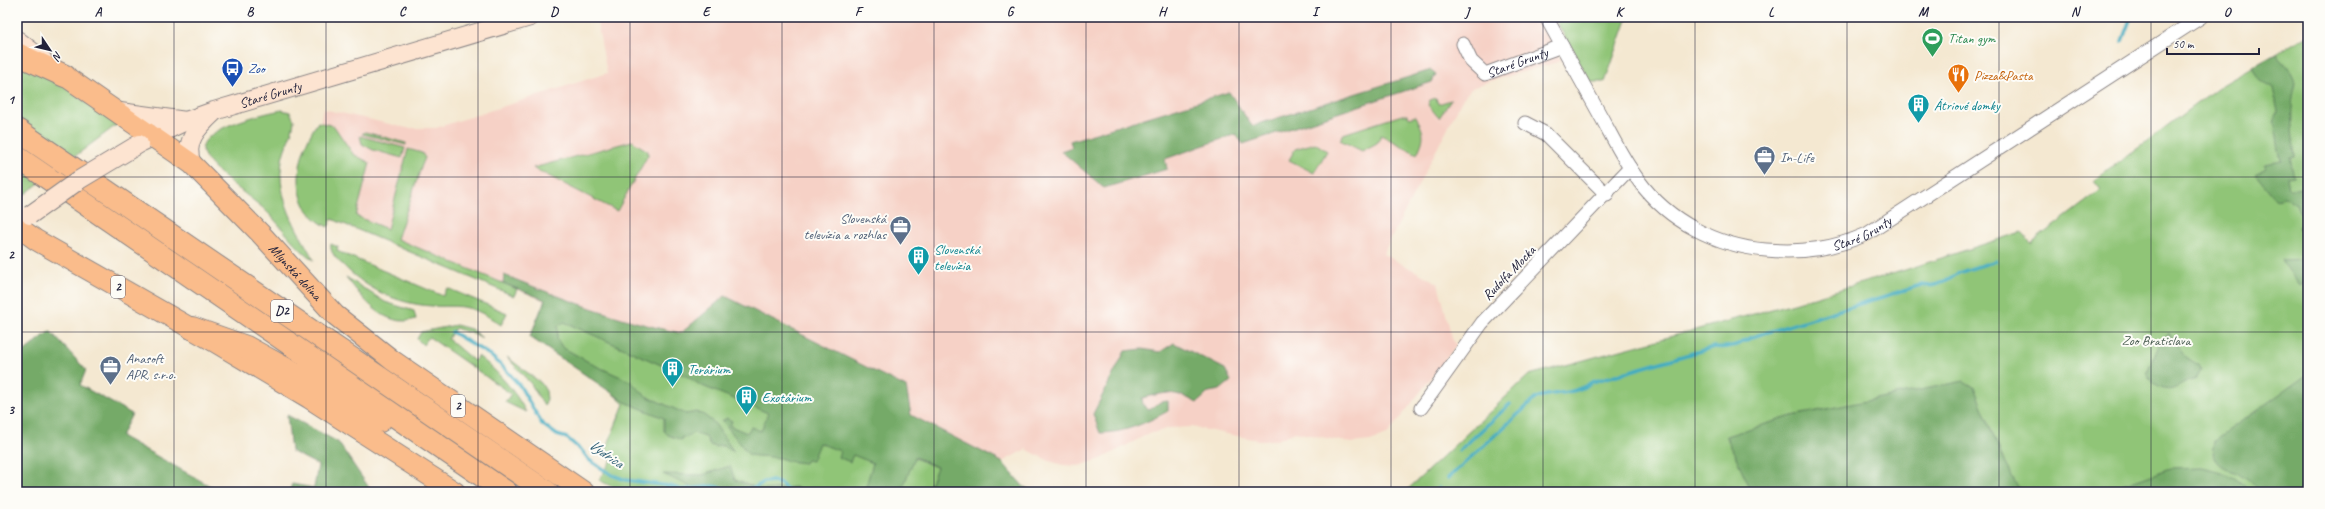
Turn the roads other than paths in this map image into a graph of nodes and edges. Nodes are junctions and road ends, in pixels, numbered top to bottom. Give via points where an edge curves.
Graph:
1 (530, 17) edge
2 (1546, 17) edge
3 (2201, 17) edge
4 (17, 40) edge
5 (1463, 44) dead end
6 (1562, 46) junction
7 (17, 54) edge
8 (65, 76) junction
9 (214, 111) junction
10 (120, 112) junction
11 (186, 121) junction
12 (1525, 123) dead end
13 (17, 130) edge
14 (146, 140) junction
15 (17, 157) edge
16 (192, 164) junction
17 (1630, 168) junction
18 (1607, 195) junction
19 (22, 230) edge
20 (192, 328) junction
21 (1421, 408) dead end
22 (505, 491) edge
23 (455, 492) edge
24 (547, 492) edge
25 (584, 492) edge

1 - 9 street, Staré Grunty
2 - 6 street, Staré Grunty
3 - 17 street, Staré Grunty via 1905,210 1867,234 1845,244 1809,251 1781,251 1746,248 1719,240 1686,223 1660,204
4 - 8 street, Mlynská dolina
5 - 6 street, Staré Grunty via 1472,61 1485,74
6 - 17 street, Staré Grunty
7 - 8 highway
8 - 10 main road, Mlynská dolina / 2
9 - 11 street, Staré Grunty
9 - 16 street via 196,129 190,141 188,154
10 - 11 street
10 - 14 main road, Mlynská dolina / 2
11 - 14 street, Staré Grunty
12 - 18 street via 1546,134
13 - 24 highway, D2
14 - 16 main road, Mlynská dolina / 2
14 - 19 street, Staré Grunty, bridge via 79,180
15 - 22 highway, D2
16 - 25 main road, Mlynská dolina / 2 via 260,233 335,316 392,360
17 - 18 street, Rudolfa Mocka
18 - 21 street, Rudolfa Mocka via 1482,323
19 - 20 main road, 2
20 - 22 highway via 246,347
20 - 23 main road, 2 via 309,398

